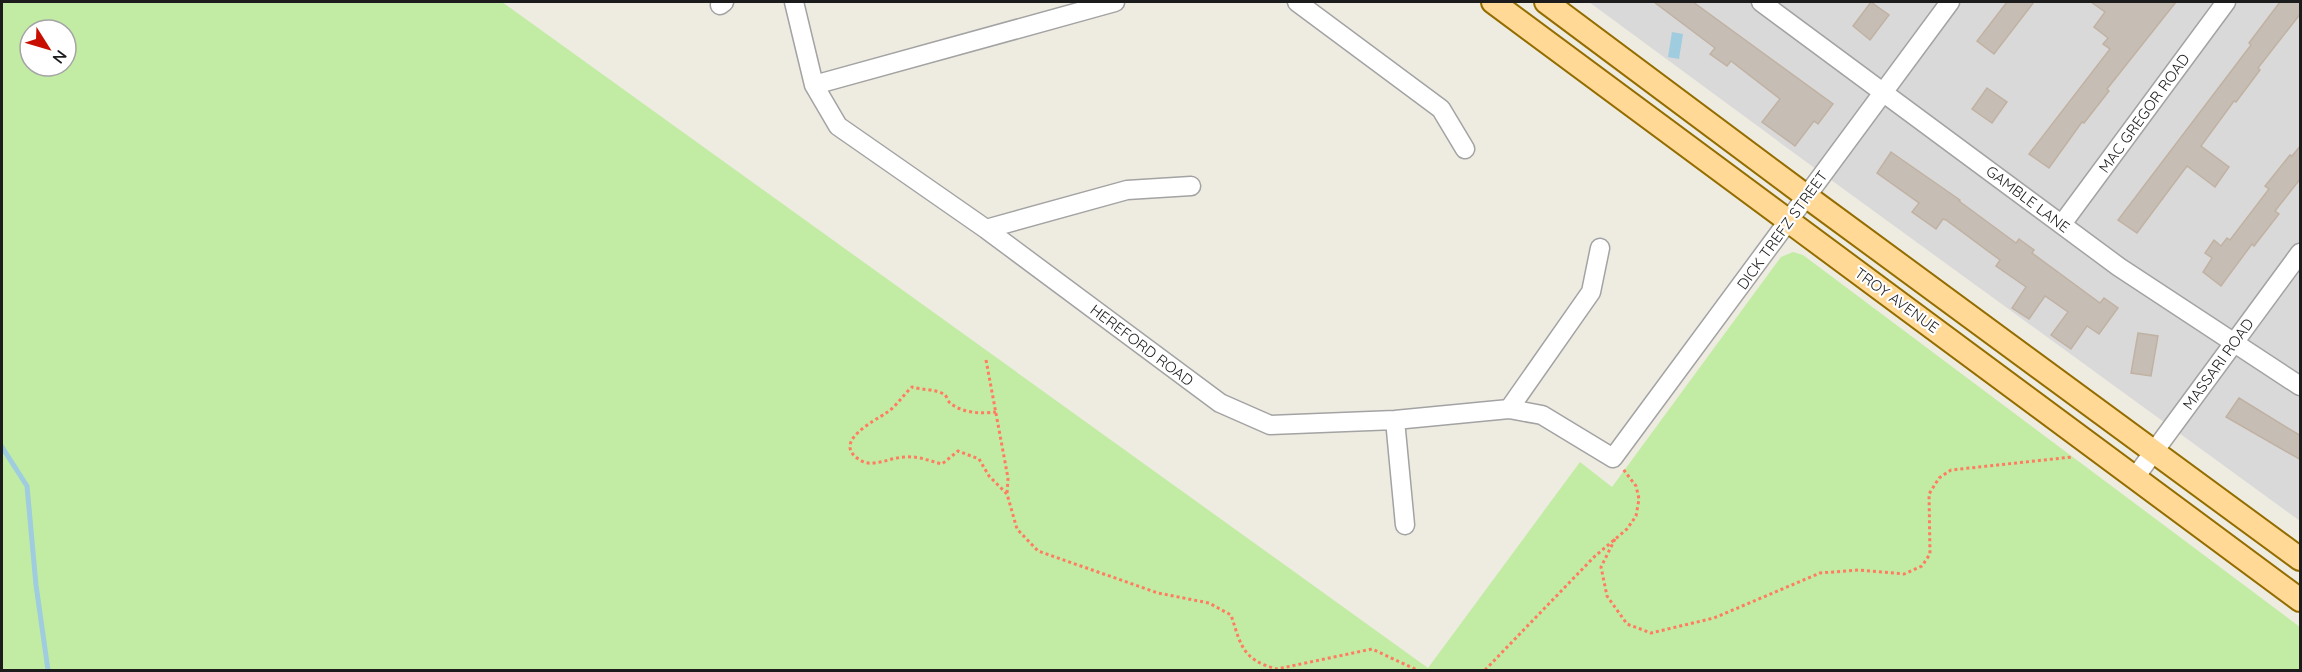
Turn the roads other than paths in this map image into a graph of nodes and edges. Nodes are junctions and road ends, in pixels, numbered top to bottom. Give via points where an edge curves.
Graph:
1 (794, 2) edge
2 (1115, 2) edge
3 (1297, 2) edge
4 (1493, 2) edge
5 (1546, 2) edge
6 (1761, 2) edge
7 (1950, 2) edge
8 (2226, 2) edge
9 (814, 85) junction
10 (1884, 92) junction
11 (1465, 149) dead end
12 (1191, 186) dead end
13 (1806, 196) junction
14 (1789, 220) junction
15 (2062, 224) junction
16 (986, 229) junction
17 (1600, 248) dead end
18 (2301, 252) edge
19 (2233, 342) junction
20 (2301, 386) edge
21 (1509, 409) junction
22 (1395, 420) junction
23 (2153, 452) junction
24 (1613, 458) joint
25 (2136, 476) junction
26 (1405, 525) dead end
27 (2301, 559) edge
28 (2301, 600) edge

1 - 9 street, HEREFORD ROAD
2 - 9 street
3 - 11 street via 1441,109
4 - 14 main road, TROY AVENUE
5 - 13 main road, TROY AVENUE
6 - 10 street, GAMBLE LANE
7 - 10 street, DICK TREFZ STREET
8 - 15 street, MAC GREGOR ROAD
9 - 16 street, HEREFORD ROAD via 838,126
10 - 13 street, DICK TREFZ STREET
10 - 15 street, GAMBLE LANE
12 - 16 street via 1127,190
13 - 14 street, DICK TREFZ STREET
13 - 23 main road, TROY AVENUE
14 - 24 street, DICK TREFZ STREET
14 - 25 main road, TROY AVENUE
15 - 19 street, GAMBLE LANE via 2119,267
16 - 22 street, HEREFORD ROAD via 1220,403 1270,425
17 - 21 street via 1591,292
18 - 19 street, MASSARI ROAD
19 - 20 street, GAMBLE LANE
19 - 23 street, MASSARI ROAD
21 - 22 street, HEREFORD ROAD
21 - 24 street, HEREFORD ROAD via 1542,415
22 - 26 street
23 - 25 street, MASSARI ROAD
23 - 27 main road, TROY AVENUE
25 - 28 main road, TROY AVENUE

